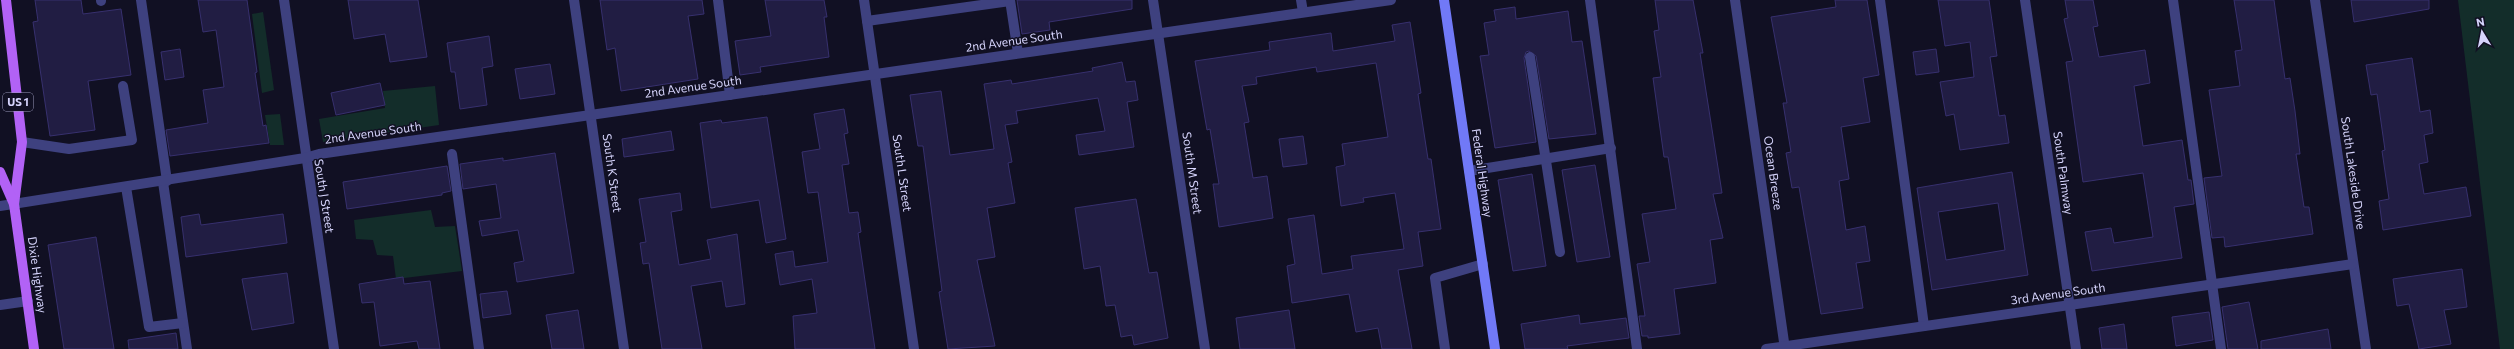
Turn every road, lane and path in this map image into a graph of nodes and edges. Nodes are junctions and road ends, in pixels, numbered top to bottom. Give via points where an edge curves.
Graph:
1 (6, 0) edge
2 (141, 0) edge
3 (284, 0) edge
4 (574, 0) edge
5 (718, 0) edge
6 (864, 0) edge
7 (1153, 0) edge
8 (1301, 0) edge
9 (1391, 0) edge
10 (1444, 0) edge
11 (1590, 0) edge
12 (1735, 0) edge
13 (1880, 0) edge
14 (2025, 0) edge
15 (2173, 0) edge
16 (2315, 0) edge
17 (1010, 1) edge
18 (1303, 12) junction
19 (867, 21) junction
20 (1158, 34) junction
21 (1018, 53) junction
22 (1530, 57) dead end
23 (875, 75) junction
24 (123, 86) dead end
25 (730, 95) junction
26 (590, 116) junction
27 (22, 142) junction
28 (1611, 148) junction
29 (452, 154) dead end
30 (305, 158) junction
31 (1545, 158) junction
32 (1469, 171) junction
33 (0, 172) edge
34 (165, 182) junction
35 (126, 187) junction
36 (14, 204) junction
37 (0, 206) edge
38 (1560, 252) dead end
39 (1482, 264) junction
40 (2353, 264) junction
41 (2211, 285) junction
42 (28, 301) junction
43 (0, 305) edge
44 (2069, 306) junction
45 (183, 323) junction
46 (1924, 326) junction
47 (1785, 348) edge
48 (34, 349) edge
49 (187, 349) edge
50 (334, 349) edge
51 (479, 349) edge
52 (624, 349) edge
53 (914, 349) edge
54 (1204, 349) edge
55 (1445, 349) edge
56 (1495, 349) edge
57 (1637, 349) edge
58 (1766, 349) edge
59 (2076, 349) edge
60 (2220, 349) edge
61 (2366, 349) edge

1 - 27 main road, Dixie Highway / US 1
2 - 34 street
3 - 30 street, South J Street
4 - 26 street, South K Street
5 - 25 street
6 - 19 street, South L Street
7 - 20 street, South M Street
8 - 18 street
9 - 18 street, 2nd Avenue South
10 - 32 main road, Federal Highway
11 - 28 street
12 - 47 street, Ocean Breeze
13 - 46 street
14 - 44 street, South Palmway
15 - 41 street
16 - 40 street, South Lakeside Drive
17 - 19 street
17 - 21 street
18 - 20 street, 2nd Avenue South
19 - 23 street, South L Street
20 - 21 street, 2nd Avenue South
20 - 54 street, South M Street
21 - 23 street, 2nd Avenue South
22 - 31 street
23 - 25 street, 2nd Avenue South
23 - 53 street, South L Street
24 - 27 street via 132,140 69,149
25 - 26 street, 2nd Avenue South
26 - 30 street, 2nd Avenue South
26 - 52 street, South K Street
27 - 36 main road, Dixie Highway / US 1
28 - 31 street
28 - 57 street
29 - 51 street
30 - 34 street, 2nd Avenue South
30 - 50 street, South J Street
31 - 32 street
31 - 38 street
32 - 39 main road, Federal Highway
33 - 36 main road, Dixie Highway / US 1
34 - 35 street, 2nd Avenue South
34 - 45 street
35 - 36 street, 2nd Avenue South
35 - 45 street via 148,327
36 - 37 street, 2nd Avenue South
36 - 42 main road, Dixie Highway / US 1
39 - 55 street via 1435,278
39 - 56 main road, Federal Highway
40 - 41 street, 3rd Avenue South
40 - 61 street, South Lakeside Drive
41 - 44 street, 3rd Avenue South
41 - 60 street
42 - 43 street
42 - 48 main road, Dixie Highway / US 1
44 - 46 street, 3rd Avenue South
44 - 59 street, South Palmway
45 - 49 street
46 - 47 street, 3rd Avenue South
47 - 58 street, 3rd Avenue South

